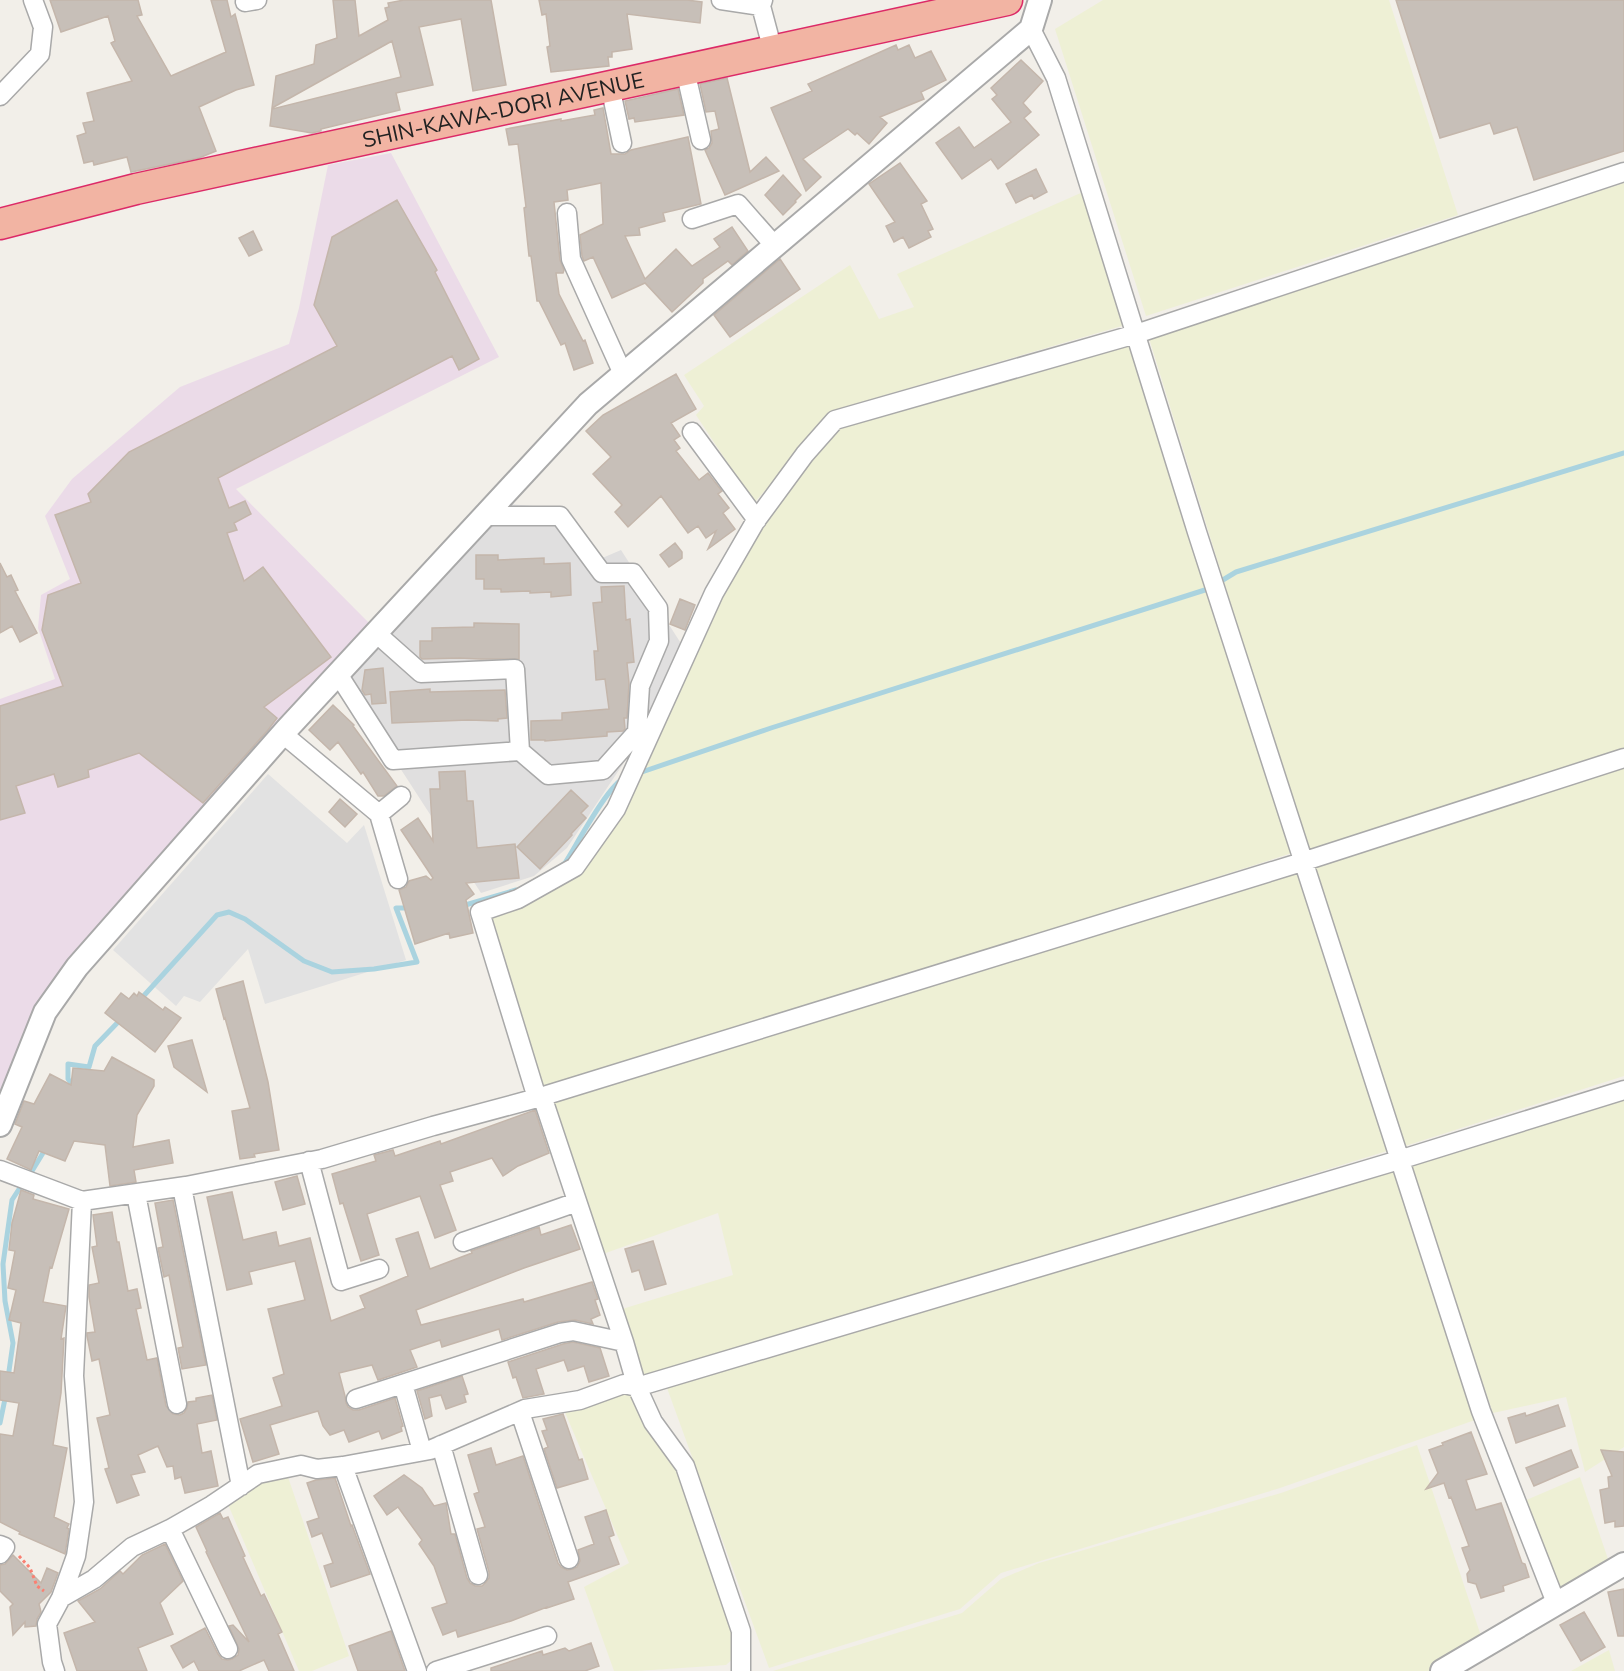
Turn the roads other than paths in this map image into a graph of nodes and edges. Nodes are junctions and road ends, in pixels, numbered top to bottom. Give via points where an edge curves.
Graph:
1 (33, 0) edge
2 (721, 0) edge
3 (1007, 0) edge
4 (1040, 0) edge
5 (762, 3) edge
6 (1031, 29) junction
7 (773, 51) junction
8 (684, 70) junction
9 (610, 86) junction
10 (0, 96) edge
11 (701, 140) dead end
12 (622, 143) dead end
13 (1624, 172) edge
14 (567, 213) dead end
15 (692, 219) dead end
16 (0, 224) edge
17 (775, 246) junction
18 (1136, 334) junction
19 (623, 374) junction
20 (692, 432) dead end
21 (484, 516) junction
22 (757, 520) junction
23 (376, 633) junction
24 (338, 674) junction
25 (283, 734) junction
26 (520, 751) junction
27 (1624, 758) edge
28 (401, 796) dead end
29 (379, 814) junction
30 (1302, 862) junction
31 (398, 879) dead end
32 (1624, 1090) edge
33 (540, 1097) junction
34 (0, 1125) edge
35 (1399, 1160) junction
36 (309, 1161) junction
37 (0, 1170) edge
38 (182, 1187) junction
39 (136, 1194) junction
40 (82, 1202) junction
41 (577, 1202) junction
42 (464, 1242) dead end
43 (379, 1269) dead end
44 (624, 1342) junction
45 (403, 1384) junction
46 (637, 1387) junction
47 (356, 1399) dead end
48 (177, 1404) dead end
49 (520, 1412) junction
50 (441, 1445) junction
51 (423, 1451) junction
52 (343, 1466) junction
53 (241, 1486) junction
54 (170, 1529) junction
55 (569, 1559) dead end
56 (1624, 1564) edge
57 (478, 1575) dead end
58 (61, 1598) junction
59 (1556, 1603) junction
60 (547, 1636) dead end
61 (228, 1649) dead end
62 (55, 1671) edge
63 (417, 1671) edge
64 (436, 1671) edge
65 (736, 1671) edge
66 (741, 1671) edge
67 (1442, 1671) edge

1 - 10 street via 43,27 40,54
2 - 5 street
3 - 7 highway, SHIN-KAWA-DORI AVENUE
4 - 6 street
5 - 7 street
6 - 17 street
6 - 18 street via 1056,78
7 - 8 highway, SHIN-KAWA-DORI AVENUE
8 - 9 highway, SHIN-KAWA-DORI AVENUE
8 - 11 street
9 - 12 street
9 - 16 highway, SHIN-KAWA-DORI AVENUE via 136,189
13 - 18 street
14 - 19 street via 571,259
15 - 17 street via 738,204
17 - 19 street
18 - 22 street via 835,420
18 - 30 street
19 - 21 street via 588,404
20 - 22 street
21 - 23 street
21 - 26 street via 560,516 602,573 633,573 658,608 659,641 640,686 637,732 603,770 548,775
22 - 33 street via 714,593 626,789 575,867 518,899 480,912
23 - 24 street
23 - 26 street via 421,673 515,669
24 - 25 street
24 - 26 street via 393,760
25 - 29 street
25 - 34 street via 77,968 45,1012
27 - 30 street
28 - 29 street
29 - 31 street
30 - 33 street
30 - 35 street
32 - 35 street
33 - 36 street
33 - 41 street
35 - 46 street
35 - 59 street via 1481,1411
36 - 38 street
36 - 43 street via 342,1281
37 - 40 street
38 - 39 street
38 - 53 street
39 - 40 street
39 - 48 street
40 - 58 street via 74,1376 84,1502 76,1556
41 - 42 street
41 - 44 street
44 - 45 street via 573,1331 560,1333
44 - 46 street
45 - 47 street
45 - 51 street
46 - 49 street via 624,1384 580,1400
46 - 66 street via 653,1422 685,1466 741,1631
49 - 50 street
49 - 55 street
50 - 51 street
50 - 57 street
51 - 52 street
52 - 53 street via 317,1469 301,1465 258,1474
52 - 63 street
53 - 54 street
54 - 58 street via 132,1547 94,1579
54 - 61 street
56 - 59 street
58 - 62 street via 47,1624
59 - 67 street
60 - 64 street
65 - 66 street

